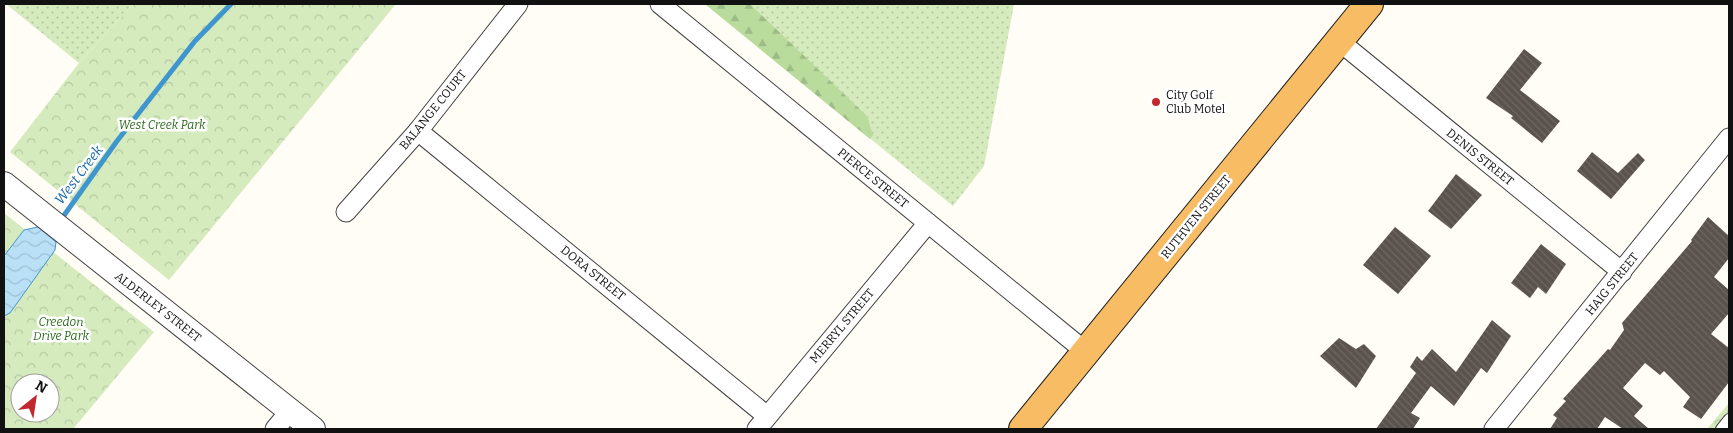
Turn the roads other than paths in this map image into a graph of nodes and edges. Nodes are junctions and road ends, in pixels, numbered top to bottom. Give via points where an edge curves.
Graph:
1 (518, 4) edge
2 (660, 4) edge
3 (1369, 4) edge
4 (1339, 41) junction
5 (418, 131) junction
6 (1729, 138) edge
7 (4, 184) edge
8 (346, 212) dead end
9 (928, 224) junction
10 (1622, 272) junction
11 (1086, 352) junction
12 (290, 411) junction
13 (1729, 419) edge
14 (762, 422) edge
15 (275, 429) edge
16 (313, 429) edge
17 (1023, 429) edge
18 (1494, 429) edge
19 (1721, 429) edge

1 - 5 street, BALANGE COURT
2 - 9 street, PIERCE STREET
3 - 4 highway, RUTHVEN STREET
4 - 10 street, DENIS STREET
4 - 11 highway, RUTHVEN STREET
5 - 8 street, BALANGE COURT
5 - 14 street, DORA STREET
6 - 10 street, HAIG STREET
7 - 12 street, ALDERLEY STREET
9 - 11 street, PIERCE STREET
9 - 14 street, MERRYL STREET
10 - 18 street, HAIG STREET
11 - 17 highway, RUTHVEN STREET
12 - 15 street
12 - 16 street, ALDERLEY STREET
13 - 19 lane

